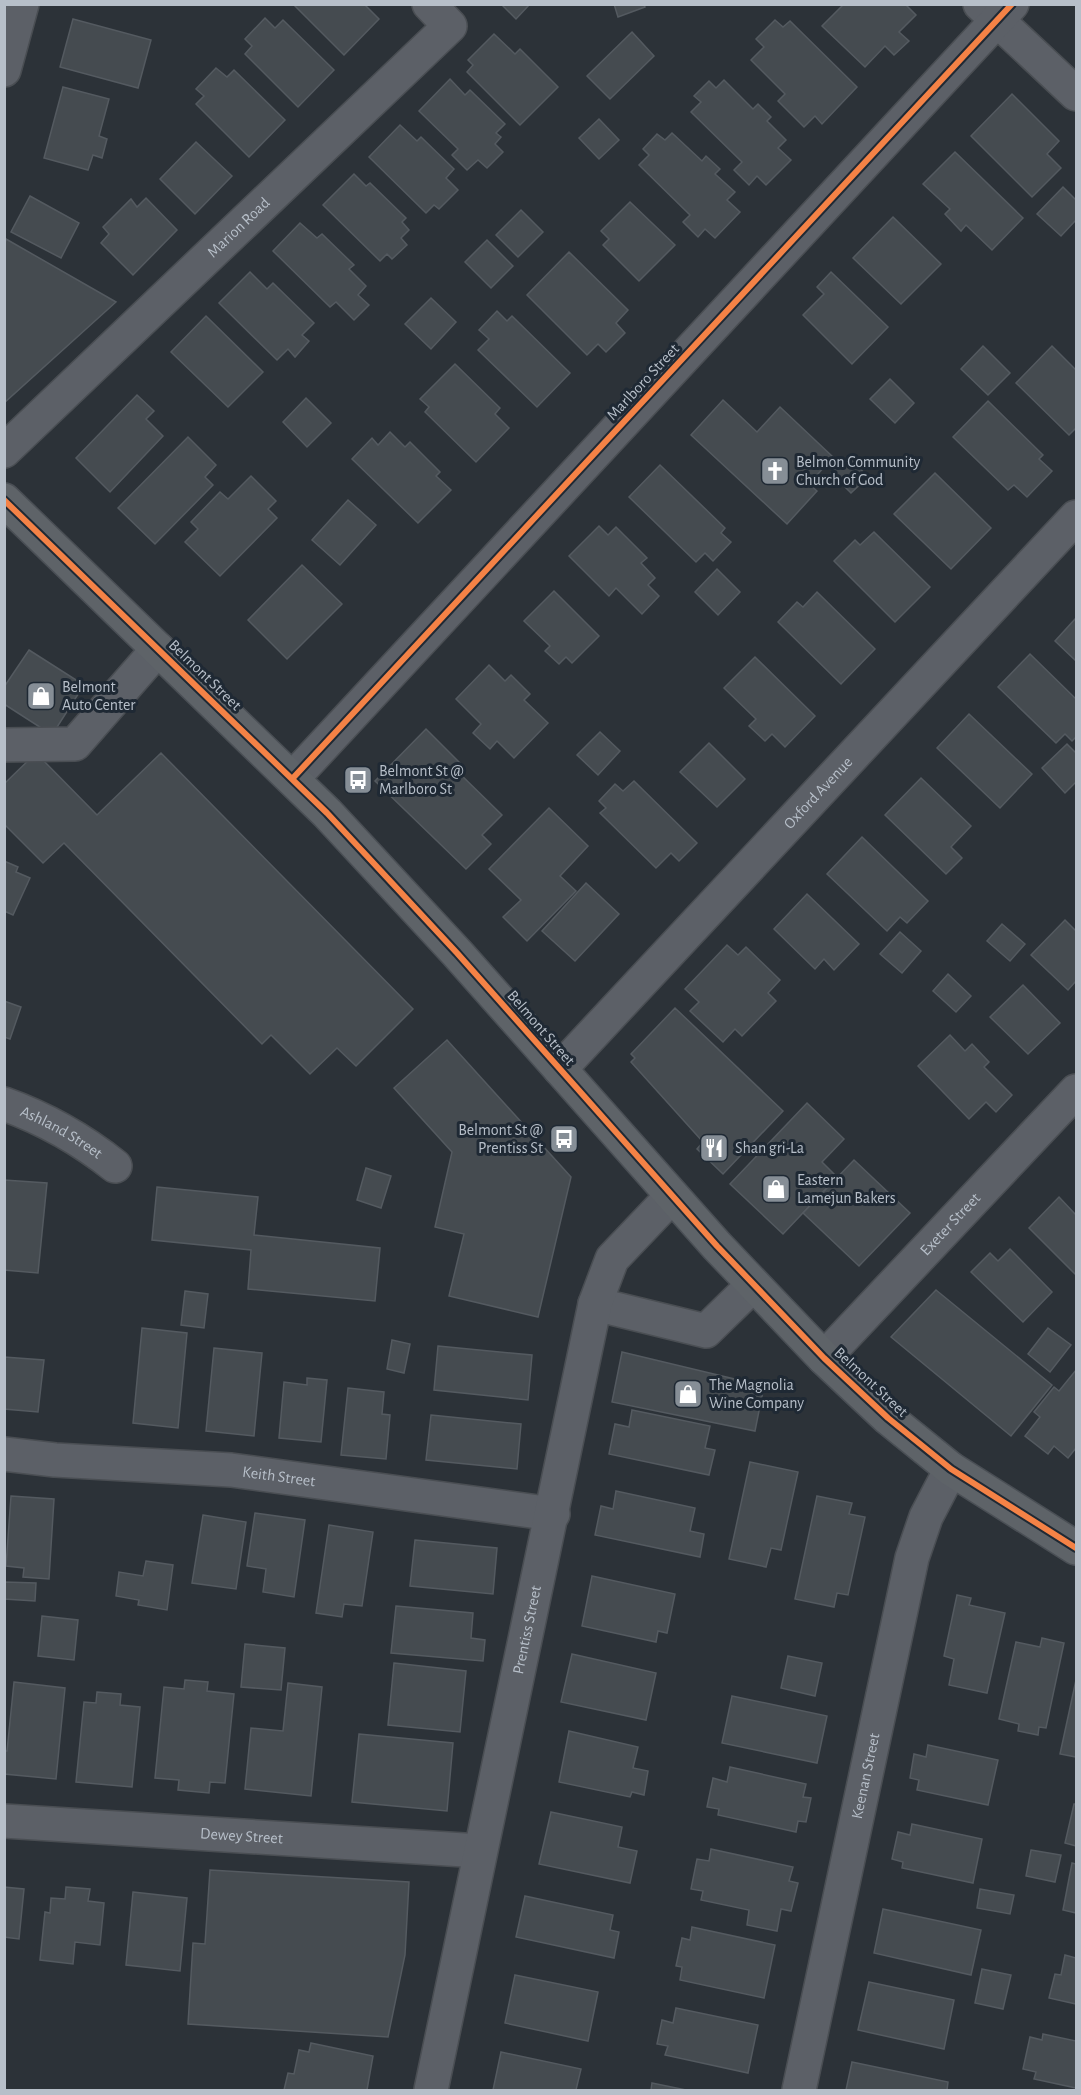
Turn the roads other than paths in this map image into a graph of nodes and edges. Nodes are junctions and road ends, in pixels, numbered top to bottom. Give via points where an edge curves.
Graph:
1 (22, 4) edge
2 (429, 4) edge
3 (997, 10) edge
4 (4, 70) edge
5 (1077, 94) edge
6 (4, 451) edge
7 (4, 500) edge
8 (1077, 517) edge
9 (158, 649) junction
10 (4, 745) edge
11 (293, 778) junction
12 (560, 1069) junction
13 (1077, 1091) edge
14 (4, 1104) edge
15 (115, 1166) dead end
16 (672, 1196) junction
17 (753, 1285) junction
18 (596, 1304) junction
19 (824, 1358) junction
20 (4, 1454) edge
21 (951, 1469) junction
22 (553, 1514) junction
23 (1077, 1548) edge
24 (4, 1821) edge
25 (480, 1851) junction
26 (431, 2091) edge
27 (800, 2091) edge

1 - 4 street
2 - 6 street, Marion Road via 450,26
3 - 5 street
3 - 11 street, Marlboro Street
7 - 9 main road, Belmont Street
8 - 12 street, Oxford Avenue
9 - 10 street via 75,744
9 - 11 main road, Belmont Street
11 - 12 main road, Belmont Street
12 - 16 main road, Belmont Street
13 - 19 street, Exeter Street
14 - 15 street, Ashland Street via 43,1118
16 - 17 main road, Belmont Street
16 - 18 street, Prentiss Street via 612,1259
17 - 18 street via 706,1331
17 - 19 main road, Belmont Street
18 - 22 street, Prentiss Street
19 - 21 main road, Belmont Street via 888,1418
20 - 22 street, Keith Street via 231,1470
21 - 23 main road, Belmont Street
21 - 27 street, Keenan Street via 926,1517 912,1558
22 - 25 street, Prentiss Street
24 - 25 street, Dewey Street
25 - 26 street, Prentiss Street

